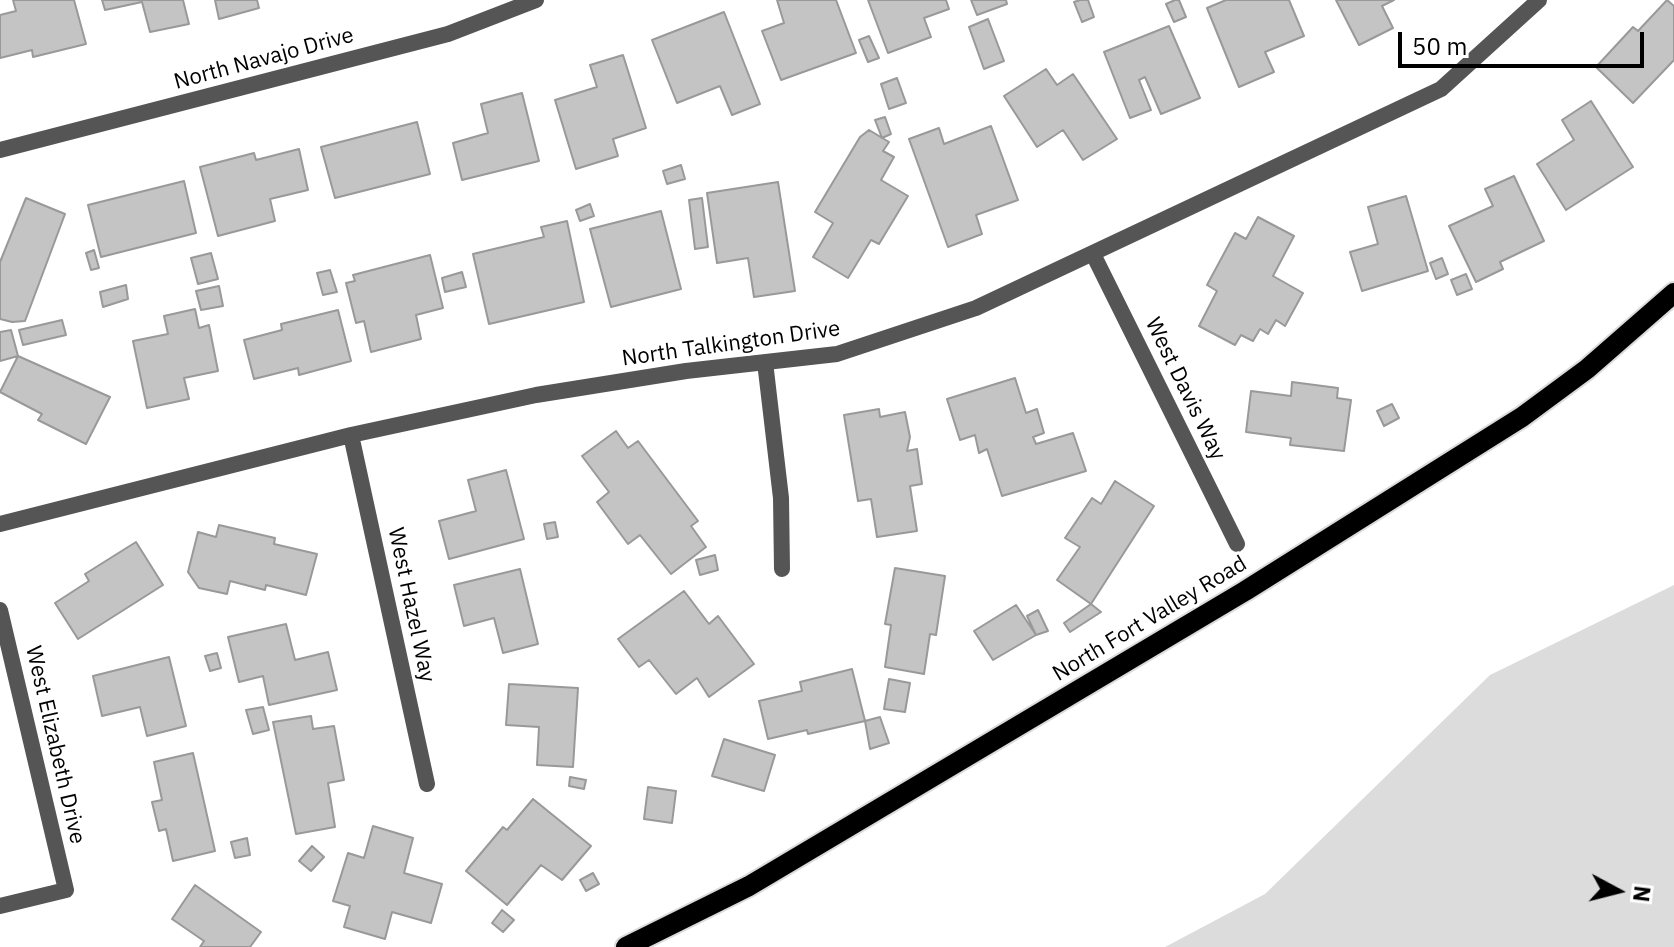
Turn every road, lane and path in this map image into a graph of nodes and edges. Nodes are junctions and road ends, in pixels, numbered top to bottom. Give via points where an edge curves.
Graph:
1 (536, 0) edge
2 (1539, 0) edge
3 (0, 150) edge
4 (1093, 254) junction
5 (1674, 293) edge
6 (765, 362) junction
7 (351, 435) junction
8 (0, 524) edge
9 (1237, 544) dead end
10 (782, 569) dead end
11 (0, 610) edge
12 (427, 784) dead end
13 (0, 906) edge
14 (626, 947) edge

1 - 3 street, North Navajo Drive via 448,34
2 - 4 street, North Talkington Drive via 1441,89
4 - 6 street, North Talkington Drive via 963,313 837,354
4 - 9 street, West Davis Way
5 - 14 main road, North Fort Valley Road via 1522,417 1258,583 749,886
6 - 7 street, North Talkington Drive via 536,395
6 - 10 street via 781,498
7 - 8 street, North Talkington Drive
7 - 12 street, West Hazel Way
11 - 13 street, West Elizabeth Drive via 66,890

